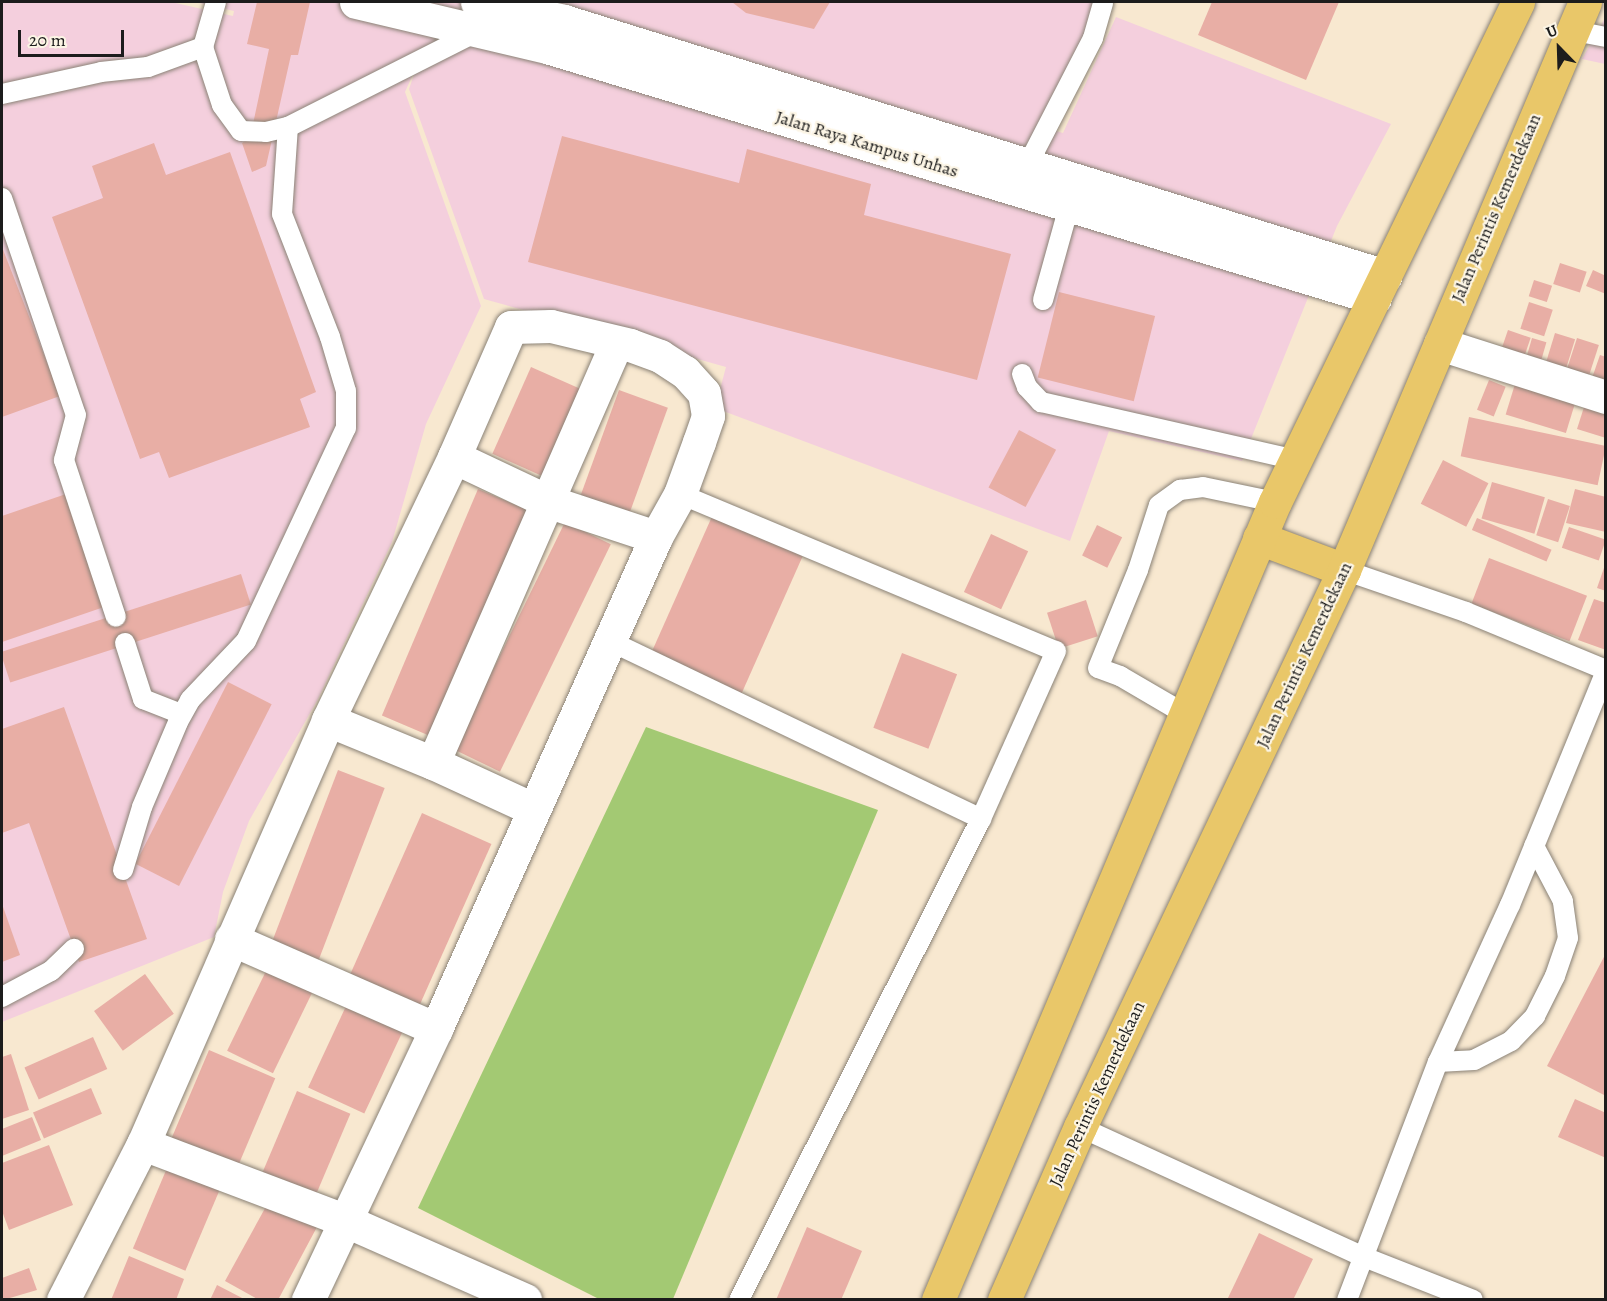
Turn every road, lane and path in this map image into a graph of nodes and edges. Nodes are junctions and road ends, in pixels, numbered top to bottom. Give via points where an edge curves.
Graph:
1 (216, 2) edge
2 (356, 2) edge
3 (1102, 2) edge
4 (1518, 2) edge
5 (1585, 2) edge
6 (479, 16) edge
7 (528, 27) junction
8 (1570, 30) junction
9 (1605, 37) edge
10 (203, 47) junction
11 (2, 94) edge
12 (288, 127) junction
13 (1027, 166) junction
14 (2, 198) edge
15 (1069, 206) junction
16 (1380, 287) junction
17 (1043, 300) dead end
18 (617, 342) junction
19 (1440, 344) junction
20 (1022, 374) dead end
21 (1605, 398) edge
22 (454, 457) junction
23 (1296, 460) junction
24 (680, 494) junction
25 (547, 501) junction
26 (1275, 502) junction
27 (656, 537) junction
28 (1259, 538) junction
29 (1344, 570) junction
30 (116, 617) dead end
31 (608, 640) junction
32 (125, 643) dead end
33 (1605, 671) edge
34 (182, 714) junction
35 (1185, 714) junction
36 (328, 720) junction
37 (433, 763) junction
38 (533, 809) junction
39 (981, 819) junction
40 (1534, 846) junction
41 (123, 870) dead end
42 (231, 939) junction
43 (74, 949) dead end
44 (2, 997) edge
45 (436, 1029) junction
46 (1438, 1062) junction
47 (1080, 1127) junction
48 (143, 1144) junction
49 (345, 1220) junction
50 (1364, 1257) junction
51 (63, 1299) edge
52 (308, 1299) edge
53 (525, 1299) edge
54 (740, 1299) edge
55 (938, 1299) edge
56 (1004, 1299) edge
57 (1347, 1299) edge
58 (1473, 1299) edge

1 - 10 lane
2 - 6 street, Jalan Raya Kampus Unhas
3 - 13 lane via 1093,38
4 - 16 highway
5 - 8 highway, Jalan Perintis Kemerdekaan
6 - 7 street, Jalan Raya Kampus Unhas
6 - 12 lane
7 - 13 street, Jalan Raya Kampus Unhas
7 - 15 street, Jalan Raya Kampus Unhas
8 - 9 lane
8 - 19 highway, Jalan Perintis Kemerdekaan
10 - 11 lane via 148,67 101,72
10 - 12 lane via 222,105 241,131 266,132
12 - 34 lane via 282,214 330,337 346,391 346,428 246,641 190,700
13 - 16 street, Jalan Raya Kampus Unhas
14 - 30 lane via 76,415 64,460
15 - 16 street, Jalan Raya Kampus Unhas
15 - 17 lane
16 - 23 highway
18 - 22 street via 551,326 511,327
18 - 24 street via 660,356 685,372 704,393 708,416
18 - 25 street
19 - 21 street
19 - 29 highway, Jalan Perintis Kemerdekaan
20 - 23 lane via 1027,387 1041,402
22 - 25 street
22 - 36 street
23 - 26 highway
24 - 27 street
24 - 39 lane via 1056,651
25 - 27 street
25 - 37 street
26 - 28 highway
26 - 35 lane via 1203,487 1179,490 1159,505 1138,570 1098,668 1120,676
27 - 31 street
28 - 29 highway
28 - 35 highway
29 - 33 lane via 1466,612
29 - 47 highway, Jalan Perintis Kemerdekaan
31 - 38 street
31 - 39 lane
32 - 34 lane via 143,699
33 - 40 lane
34 - 41 lane via 142,807
35 - 55 highway
36 - 37 street
36 - 42 street
37 - 38 street
38 - 45 street
39 - 54 lane
40 - 46 lane
40 - 46 lane via 1563,901 1568,938 1555,976 1535,1016 1511,1041 1474,1060
42 - 45 street
42 - 48 street
43 - 44 lane via 51,971
45 - 49 street
46 - 50 lane
47 - 50 lane
47 - 56 highway, Jalan Perintis Kemerdekaan
48 - 49 street
48 - 51 street
49 - 52 street
49 - 53 street
50 - 57 lane
50 - 58 lane

